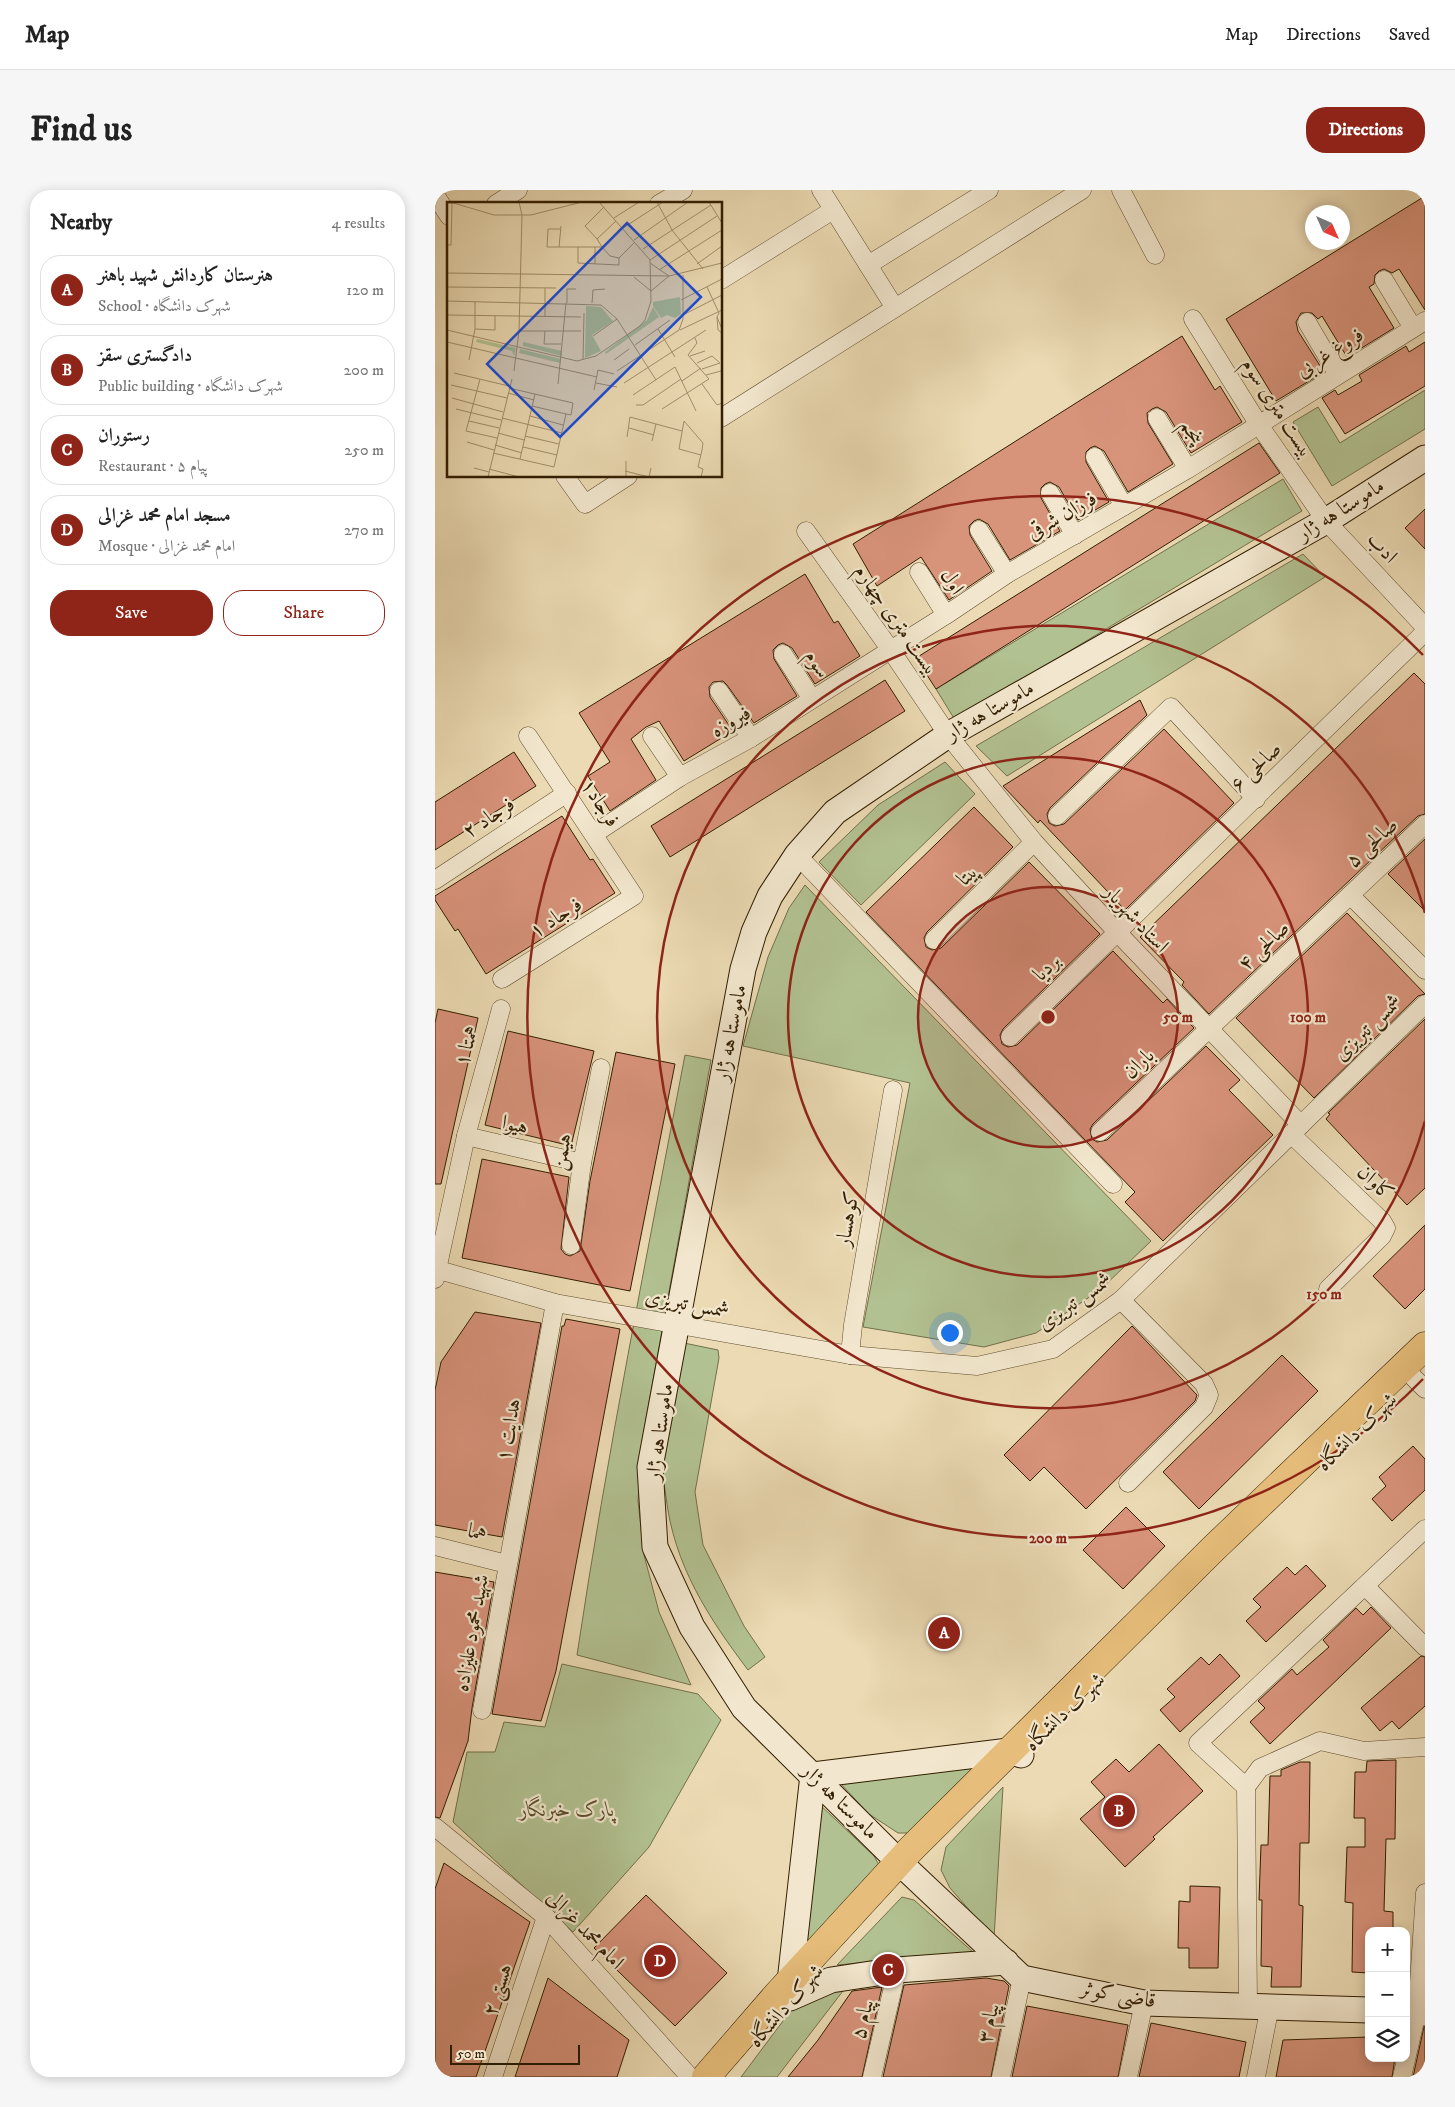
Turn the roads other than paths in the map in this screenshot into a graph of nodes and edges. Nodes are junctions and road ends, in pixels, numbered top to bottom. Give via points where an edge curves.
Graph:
1 (518, 190) edge
2 (683, 190) edge
3 (821, 190) edge
4 (989, 190) edge
5 (1082, 190) edge
6 (1122, 190) edge
7 (435, 195) edge
8 (498, 202) edge
9 (662, 202) edge
10 (833, 210) junction
11 (447, 213) edge
12 (1155, 255) dead end
13 (868, 265) junction
14 (723, 279) edge
15 (1384, 280) dead end
16 (895, 308) junction
17 (1193, 319) dead end
18 (1307, 322) dead end
19 (1419, 325) edge
20 (1338, 375) junction
21 (723, 417) edge
22 (1157, 418) dead end
23 (1259, 425) junction
24 (1095, 457) dead end
25 (1425, 458) edge
26 (1188, 469) junction
27 (566, 478) edge
28 (625, 478) edge
29 (1050, 493) dead end
30 (1124, 506) junction
31 (1326, 521) junction
32 (979, 530) dead end
33 (806, 531) dead end
34 (1075, 535) junction
35 (919, 572) dead end
36 (1007, 574) junction
37 (946, 615) junction
38 (1425, 627) edge
39 (1425, 632) edge
40 (890, 649) junction
41 (783, 654) dead end
42 (719, 691) dead end
43 (812, 699) junction
44 (948, 735) junction
45 (528, 736) dead end
46 (652, 736) dead end
47 (751, 738) junction
48 (680, 778) junction
49 (567, 793) junction
50 (1256, 799) junction
51 (1057, 816) dead end
52 (1425, 824) edge
53 (594, 834) junction
54 (1034, 842) junction
55 (797, 855) junction
56 (435, 880) edge
57 (1350, 895) junction
58 (634, 896) joint
59 (1117, 932) junction
60 (934, 940) dead end
61 (1425, 970) edge
62 (502, 979) dead end
63 (1425, 1004) edge
64 (501, 1009) dead end
65 (1209, 1029) junction
66 (1010, 1037) dead end
67 (601, 1068) dead end
68 (893, 1090) dead end
69 (1296, 1129) junction
70 (1100, 1132) dead end
71 (466, 1136) junction
72 (582, 1163) junction
73 (1113, 1184) dead end
74 (571, 1245) dead end
75 (436, 1273) edge
76 (1328, 1289) dead end
77 (1121, 1300) junction
78 (555, 1303) junction
79 (677, 1326) junction
80 (1425, 1346) edge
81 (850, 1355) junction
82 (1421, 1378) edge
83 (1127, 1483) dead end
84 (1425, 1529) edge
85 (435, 1546) edge
86 (507, 1564) junction
87 (1365, 1586) junction
88 (1425, 1647) edge
89 (482, 1710) dead end
90 (1425, 1747) edge
91 (1015, 1753) junction
92 (813, 1775) junction
93 (1246, 1787) junction
94 (435, 1829) edge
95 (904, 1867) junction
96 (1425, 1894) edge
97 (546, 1917) junction
98 (897, 1970) junction
99 (1014, 1970) junction
100 (790, 1990) junction
101 (1144, 2003) junction
102 (1259, 2005) junction
103 (1365, 2010) edge
104 (1416, 2012) edge
105 (493, 2077) edge
106 (690, 2077) edge
107 (706, 2077) edge
108 (725, 2077) edge
109 (873, 2077) edge
110 (1001, 2077) edge
111 (1128, 2077) edge
112 (1256, 2077) edge
113 (1402, 2077) edge

1 - 8 street
2 - 9 street
3 - 10 street
4 - 13 street
5 - 16 street
6 - 12 street
7 - 11 street
10 - 13 street
10 - 14 street
13 - 16 street
15 - 19 street
16 - 21 street
17 - 23 street, بیست متری سوم
18 - 20 street
19 - 20 street, فروغ غربی
20 - 23 street, فروغ غربی
22 - 26 street, پنجم
23 - 26 street, فرزان شرقی
23 - 31 street, بیست متری سوم
24 - 30 street
25 - 31 main road, ماموستا هه ژار
26 - 30 street, فرزان شرقی
27 - 28 street via 585,504
29 - 34 street
30 - 34 street, فرزان شرقی
31 - 38 street, ادب
31 - 44 main road, ماموستا هه ژار
32 - 36 street
33 - 40 street, بیست متری چهارم
34 - 36 street, فرزان شرقی
35 - 37 street, اول
36 - 37 street, فرزان شرقی
37 - 40 street, فرزان شرقی
39 - 50 street, صالحی ۶
40 - 43 street, فیروزه
40 - 44 street, بیست متری چهارم
41 - 43 street, سوم
42 - 47 street
43 - 47 street, فیروزه
44 - 54 street, استاد شهریار
44 - 55 main road, ماموستا هه ژار via 835,812
45 - 49 street, فرجاد۱
46 - 48 street
47 - 48 street, فیروزه
48 - 53 street, فیروزه
49 - 53 street, فرجاد۱
49 - 56 street, فرجاد ۲
50 - 51 street via 1171,706
50 - 59 street, صالحی ۶
52 - 57 street, صالحی ۵
53 - 58 street, فرجاد۱
54 - 59 street, استاد شهریار
54 - 60 street, پیتا
55 - 73 street
55 - 79 main road, ماموستا هه ژار via 770,896 754,932 743,969
57 - 61 street
57 - 65 street, صالحی ۴
58 - 62 street, فرجاد ۱
59 - 65 street, استاد شهریار
59 - 66 street, بردیا
63 - 69 street, شمس تبریزی
64 - 71 street, همتا ۱
65 - 69 street, استاد شهریار
65 - 70 street, باران
67 - 72 street, هیمن
68 - 81 street, کوهسار
69 - 76 street, کاوان via 1386,1228 1383,1236
69 - 77 street, شمس تبریزی
71 - 72 street, هیوا
71 - 75 street, همتا ۱
72 - 74 street, هیمن
75 - 78 street, شمس تبریزی
77 - 81 street, شمس تبریزی via 1053,1349 977,1366
77 - 83 street via 1204,1384 1209,1395 1204,1408
78 - 79 street, شمس تبریزی
78 - 86 street, هدایت ۱
79 - 81 street, شمس تبریزی
79 - 92 main road, ماموستا هه ژار via 651,1467 655,1547 692,1628 744,1708
80 - 91 main road via 1213,1549
82 - 91 main road, شهرک دانشگاه
84 - 87 street
85 - 86 street, هما
86 - 89 street, شهید محمود علیزاده
87 - 88 street
87 - 93 street via 1198,1743
90 - 93 street via 1364,1751 1319,1741 1260,1768
91 - 92 main road
91 - 95 main road, شهرک دانشگاه
92 - 95 main road, ماموستا هه ژار
92 - 100 main road
93 - 102 street
94 - 97 street, امام محمد غزالی
95 - 99 main road
95 - 100 main road, شهرک دانشگاه
96 - 104 street
97 - 105 street, هستی ۲
97 - 106 street, امام محمد غزالی
98 - 99 main road, قاضی کوثر
98 - 100 main road, قاضی کوثر
98 - 109 street, پیام ۵
99 - 101 main road, قاضی کوثر
99 - 110 street, پیام ۳
100 - 107 main road
100 - 108 main road, شهرک دانشگاه
101 - 102 main road, قاضی کوثر
101 - 111 street
102 - 103 main road, قاضی کوثر
102 - 112 street
104 - 113 street

